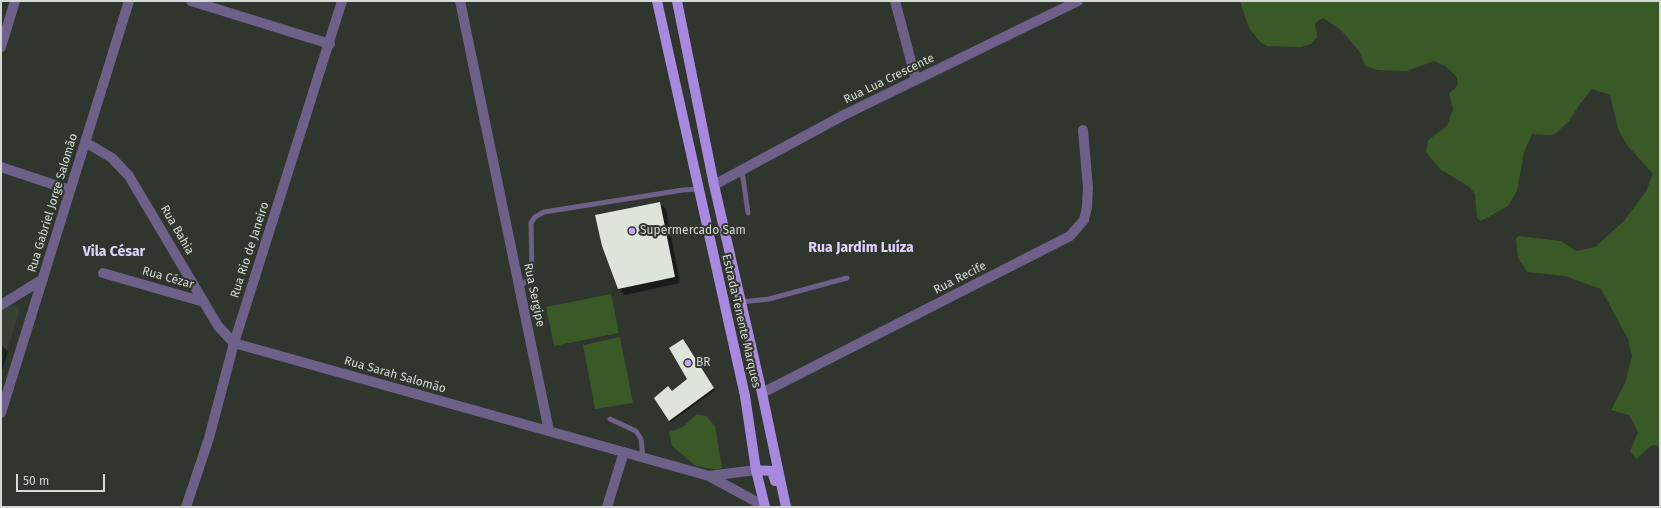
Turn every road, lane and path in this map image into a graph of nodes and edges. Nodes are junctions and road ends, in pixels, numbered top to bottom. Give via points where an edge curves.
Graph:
1 (15, 1) edge
2 (129, 1) edge
3 (191, 1) edge
4 (342, 1) edge
5 (460, 1) edge
6 (657, 1) edge
7 (678, 1) edge
8 (895, 1) edge
9 (1078, 1) edge
10 (330, 44) junction
11 (1, 47) edge
12 (916, 80) junction
13 (1083, 130) dead end
14 (85, 142) junction
15 (1, 167) edge
16 (742, 171) junction
17 (714, 186) junction
18 (698, 189) junction
19 (70, 190) junction
20 (748, 213) dead end
21 (103, 273) dead end
22 (848, 278) dead end
23 (43, 279) junction
24 (519, 287) junction
25 (204, 302) junction
26 (741, 302) junction
27 (1, 305) edge
28 (234, 343) junction
29 (762, 393) junction
30 (1, 413) edge
31 (610, 419) dead end
32 (549, 431) junction
33 (624, 452) junction
34 (643, 458) junction
35 (756, 470) junction
36 (709, 476) junction
37 (765, 506) edge
38 (186, 507) edge
39 (607, 507) edge
40 (785, 507) edge

1 - 11 street
2 - 14 street, Rua Gabriel Jorge Salomão
3 - 10 street
4 - 10 street, Rua Rio de Janeiro
5 - 24 street, Rua Sergipe
6 - 18 main road, Estrada Tenente Marques
7 - 17 main road, Estrada Tenente Marques
8 - 12 street
9 - 12 street, Rua Lua Crescente
10 - 28 street, Rua Rio de Janeiro
12 - 16 street, Rua Lua Crescente via 844,115
13 - 29 street, Rua Recife via 1087,207 1084,220 1070,236
14 - 19 street, Rua Gabriel Jorge Salomão
14 - 25 street, Rua Bahia via 112,158 129,176
15 - 19 street
16 - 17 street, Rua Lua Crescente
16 - 20 lane
17 - 26 main road, Estrada Tenente Marques
18 - 24 lane via 544,212 531,222 532,277
18 - 35 main road, Estrada Tenente Marques via 745,396
19 - 23 street, Rua Gabriel Jorge Salomão
21 - 25 street, Rua Cézar
22 - 26 lane via 769,299
23 - 27 street
23 - 30 street, Rua Gabriel Jorge Salomão
24 - 32 street, Rua Sergipe
25 - 28 street, Rua Bahia via 218,326
26 - 29 main road, Estrada Tenente Marques
28 - 32 street, Rua Sarah Salomão
28 - 38 street, Rua Rio de Janeiro via 210,438
29 - 40 main road, Estrada Tenente Marques
31 - 34 lane via 636,431 641,439
32 - 33 street
33 - 34 street
33 - 39 street
34 - 36 street
35 - 36 street
35 - 37 main road, Estrada Tenente Marques
35 - 40 main road via 774,472 780,501
36 - 37 street

